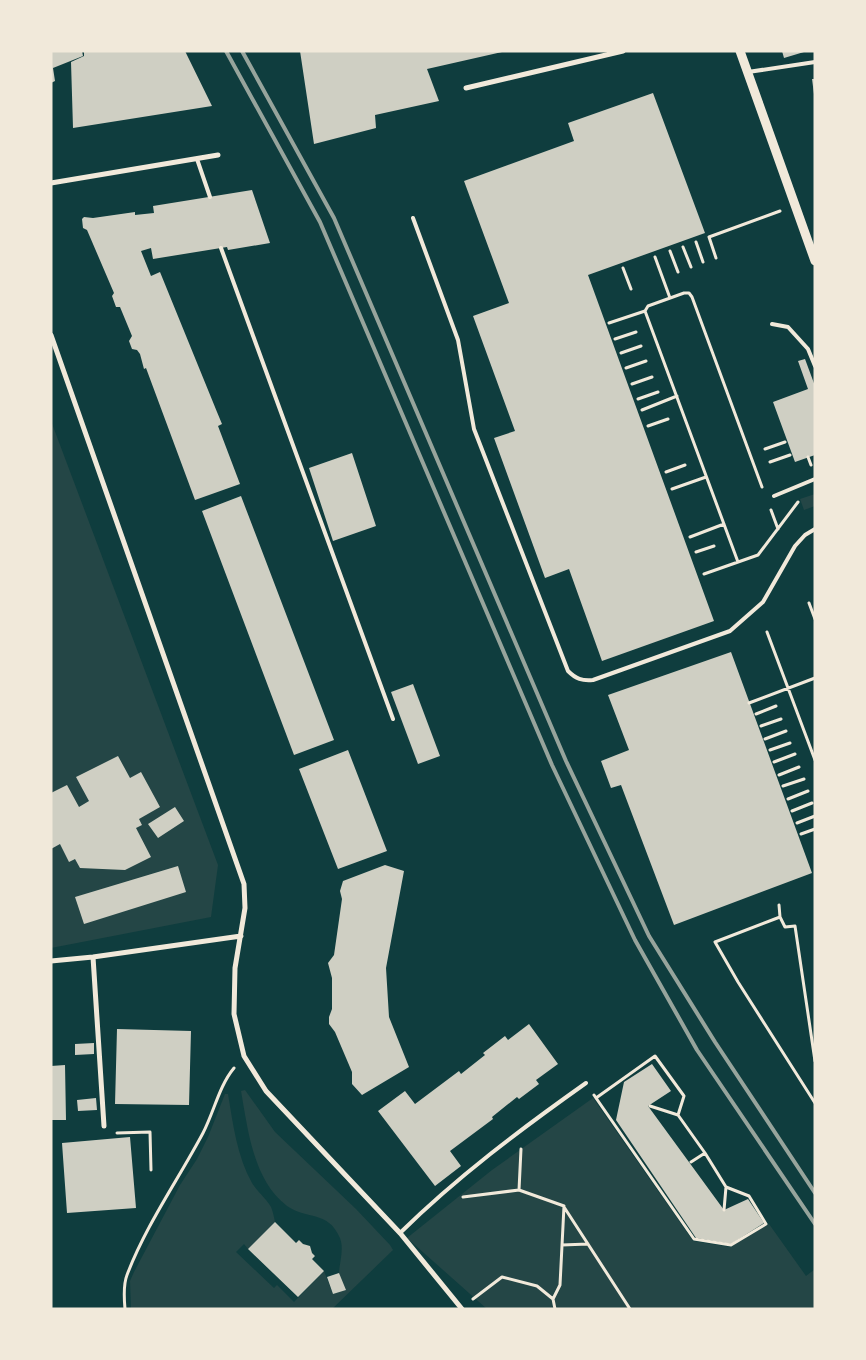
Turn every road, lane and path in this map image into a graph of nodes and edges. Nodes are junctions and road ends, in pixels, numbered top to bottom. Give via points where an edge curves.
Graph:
1 (623, 51) edge
2 (740, 51) edge
3 (815, 62) edge
4 (748, 72) junction
5 (466, 88) dead end
6 (218, 155) dead end
7 (197, 159) junction
8 (51, 183) edge
9 (210, 197) dead end
10 (773, 214) dead end
11 (413, 218) dead end
12 (696, 242) dead end
13 (683, 247) dead end
14 (221, 248) dead end
15 (670, 251) dead end
16 (655, 257) dead end
17 (716, 258) dead end
18 (815, 261) edge
19 (703, 262) dead end
20 (691, 267) dead end
21 (623, 268) dead end
22 (678, 272) dead end
23 (631, 289) dead end
24 (670, 298) junction
25 (645, 311) junction
26 (609, 324) dead end
27 (772, 324) dead end
28 (636, 332) dead end
29 (51, 335) edge
30 (615, 340) dead end
31 (640, 346) dead end
32 (621, 354) dead end
33 (646, 361) dead end
34 (815, 366) edge
35 (626, 368) dead end
36 (652, 377) dead end
37 (632, 384) dead end
38 (658, 392) dead end
39 (676, 396) junction
40 (638, 400) dead end
41 (642, 410) dead end
42 (668, 419) dead end
43 (648, 426) dead end
44 (785, 442) dead end
45 (765, 449) dead end
46 (790, 455) dead end
47 (770, 462) dead end
48 (685, 465) dead end
49 (666, 472) dead end
50 (706, 477) junction
51 (815, 479) edge
52 (672, 489) dead end
53 (764, 492) dead end
54 (774, 496) dead end
55 (796, 496) dead end
56 (768, 502) dead end
57 (724, 524) junction
58 (815, 529) edge
59 (778, 530) junction
60 (690, 537) dead end
61 (714, 546) dead end
62 (696, 552) dead end
63 (738, 562) junction
64 (704, 574) dead end
65 (809, 603) dead end
66 (815, 619) edge
67 (767, 632) dead end
68 (815, 678) edge
69 (788, 688) junction
70 (749, 703) dead end
71 (776, 706) dead end
72 (756, 714) dead end
73 (393, 719) dead end
74 (782, 719) dead end
75 (761, 726) dead end
76 (786, 731) dead end
77 (765, 739) dead end
78 (790, 743) dead end
79 (770, 750) dead end
80 (795, 754) dead end
81 (815, 760) edge
82 (774, 762) dead end
83 (799, 767) dead end
84 (779, 775) dead end
85 (804, 779) dead end
86 (783, 786) dead end
87 (808, 791) dead end
88 (788, 799) dead end
89 (812, 803) dead end
90 (792, 811) dead end
91 (815, 816) edge
92 (797, 823) dead end
93 (815, 830) edge
94 (801, 834) dead end
95 (779, 905) dead end
96 (780, 917) junction
97 (241, 936) junction
98 (94, 957) junction
99 (51, 961) edge
100 (244, 1056) junction
101 (815, 1061) edge
102 (586, 1083) joint
103 (596, 1098) junction
104 (815, 1103) edge
105 (650, 1106) dead end
106 (678, 1115) junction
107 (104, 1126) joint
108 (522, 1128) junction
109 (705, 1153) junction
110 (690, 1162) dead end
111 (151, 1170) dead end
112 (726, 1187) junction
113 (519, 1190) junction
114 (432, 1202) junction
115 (564, 1206) junction
116 (724, 1210) dead end
117 (400, 1233) junction
118 (588, 1244) junction
119 (562, 1246) junction
120 (552, 1299) junction
121 (462, 1308) edge
122 (125, 1309) edge
123 (555, 1309) edge
124 (630, 1309) edge

1 - 5 street
2 - 4 street
3 - 4 lane
4 - 18 street
6 - 7 street
7 - 8 street
7 - 9 lane
10 - 17 path via 709,238
11 - 58 lane via 458,340 474,429 568,671 575,678 593,680 730,631 763,602 795,546
12 - 19 path
13 - 20 path
14 - 73 lane
15 - 22 path
16 - 24 path
21 - 23 path
24 - 25 path via 648,306
24 - 53 path via 684,293 692,297
25 - 26 path
25 - 39 path
27 - 34 lane via 788,327 808,349
28 - 30 path
29 - 97 street via 244,884
31 - 32 path
33 - 35 path
36 - 37 path
38 - 40 path
39 - 41 path
39 - 50 path
42 - 43 path
44 - 45 path
46 - 47 path
48 - 49 path
50 - 52 path
50 - 57 path
51 - 54 lane
55 - 59 path via 798,503
56 - 59 path
57 - 60 path
57 - 63 path
59 - 63 path via 758,555
61 - 62 path
63 - 64 path
65 - 66 path
67 - 69 path
68 - 69 path
69 - 70 path
69 - 81 path
71 - 72 path
74 - 75 path
76 - 77 path
78 - 79 path
80 - 82 path
83 - 84 path
85 - 86 path
87 - 88 path
89 - 90 path
91 - 92 path
93 - 94 path
95 - 96 path
96 - 101 path via 785,926 795,926
96 - 104 path via 715,942
97 - 98 street
97 - 100 street via 235,968 234,1014
98 - 99 street
98 - 107 street
100 - 117 street via 266,1091
100 - 122 path via 229,1074 204,1132 129,1269
102 - 103 path
102 - 108 lane
103 - 106 path via 655,1056 684,1096
103 - 112 path via 694,1239 731,1245 766,1224 749,1196
105 - 106 path
106 - 109 path
107 - 111 path via 104,1133 150,1132
108 - 113 path
108 - 114 lane
109 - 110 path
109 - 112 path
112 - 116 path
113 - 114 path
113 - 115 path
114 - 117 lane
115 - 118 path
115 - 119 path
117 - 121 street
118 - 119 path
118 - 124 path
119 - 120 path via 560,1284
120 - 121 path via 537,1286 502,1277
120 - 123 path

